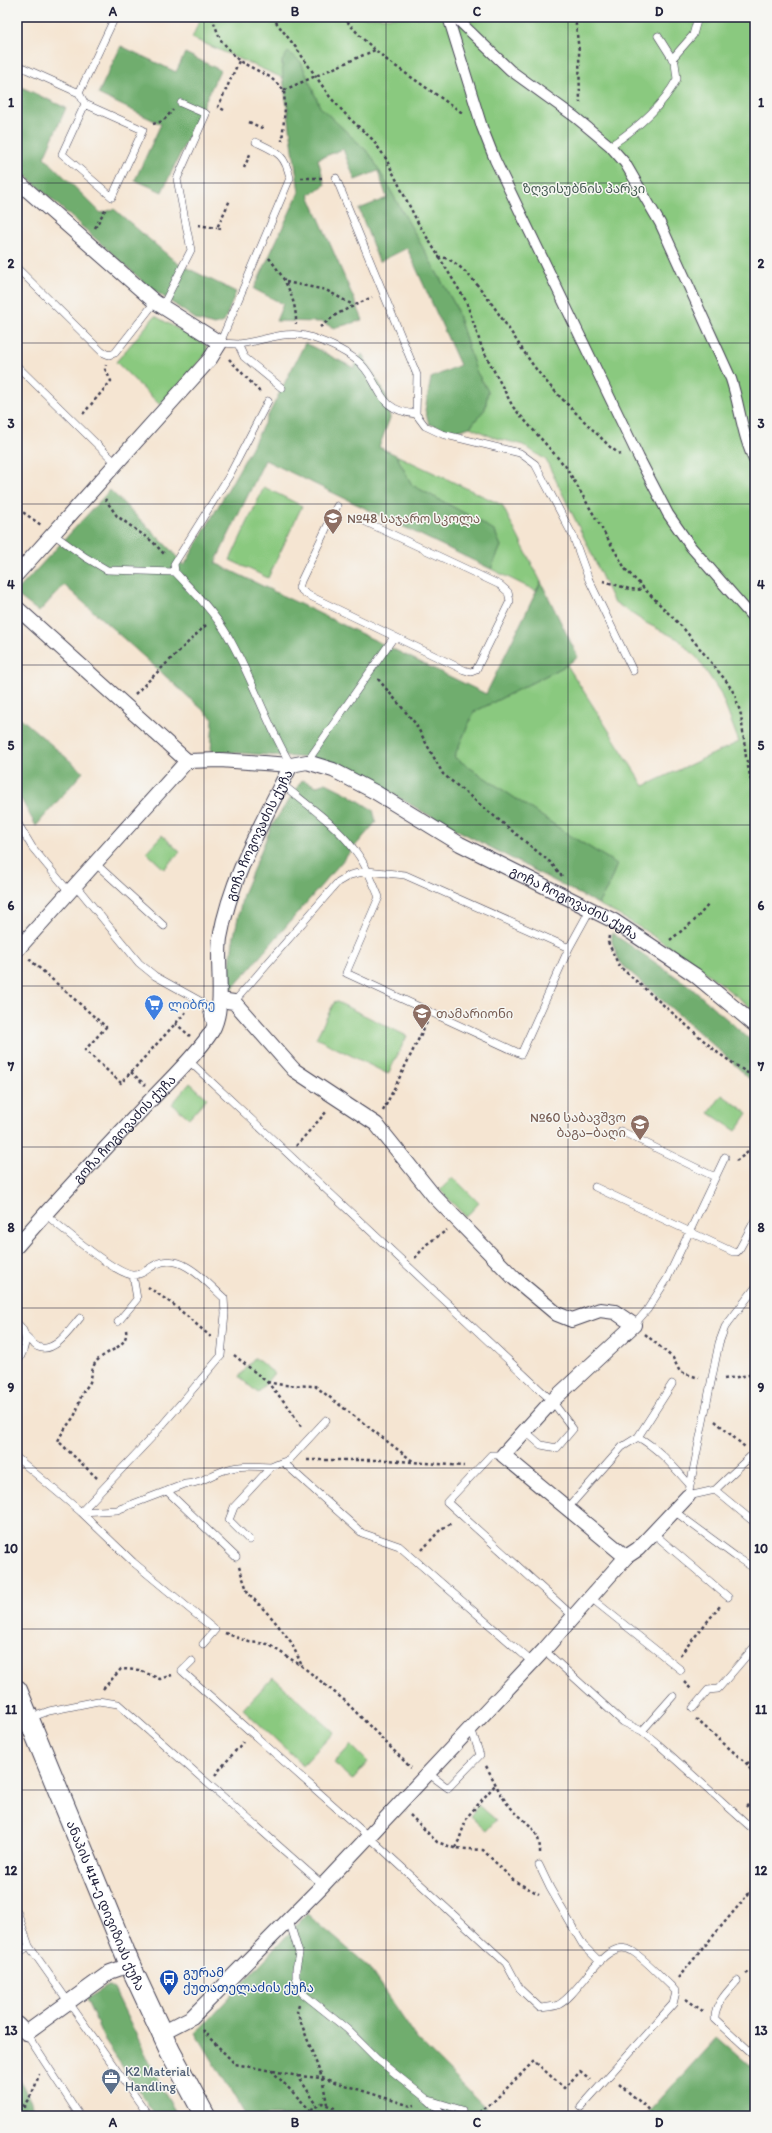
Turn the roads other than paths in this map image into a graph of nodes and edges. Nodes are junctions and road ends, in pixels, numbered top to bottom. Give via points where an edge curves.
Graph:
1 (115, 17) edge
2 (448, 17) edge
3 (455, 17) edge
4 (698, 17) edge
5 (658, 36) dead end
6 (672, 59) junction
7 (17, 65) edge
8 (78, 93) junction
9 (181, 103) dead end
10 (85, 104) junction
11 (256, 142) dead end
12 (610, 146) junction
13 (336, 178) dead end
14 (17, 181) edge
15 (17, 268) edge
16 (159, 304) junction
17 (220, 343) junction
18 (238, 344) junction
19 (17, 366) edge
20 (282, 388) dead end
21 (268, 401) dead end
22 (416, 414) junction
23 (755, 462) edge
24 (117, 464) junction
25 (337, 506) dead end
26 (366, 522) dead end
27 (53, 534) junction
28 (175, 572) junction
29 (17, 574) edge
30 (17, 608) edge
31 (755, 620) edge
32 (394, 637) junction
33 (633, 671) dead end
34 (187, 761) junction
35 (307, 762) junction
36 (292, 765) junction
37 (282, 784) junction
38 (17, 822) edge
39 (96, 864) junction
40 (367, 871) junction
41 (73, 890) junction
42 (591, 908) junction
43 (164, 926) dead end
44 (569, 948) junction
45 (17, 949) edge
46 (220, 1000) junction
47 (234, 1002) junction
48 (755, 1025) edge
49 (212, 1030) junction
50 (188, 1060) junction
51 (621, 1131) dead end
52 (725, 1157) road end
53 (715, 1177) junction
54 (595, 1187) dead end
55 (44, 1213) junction
56 (755, 1220) edge
57 (690, 1231) junction
58 (17, 1246) edge
59 (133, 1275) junction
60 (755, 1288) edge
61 (80, 1318) dead end
62 (120, 1319) road end
63 (17, 1323) edge
64 (634, 1325) junction
65 (26, 1337) junction
66 (17, 1363) edge
67 (672, 1384) dead end
68 (552, 1402) junction
69 (326, 1420) dead end
70 (524, 1431) junction
71 (638, 1437) junction
72 (754, 1453) edge
73 (503, 1455) junction
74 (17, 1458) edge
75 (286, 1461) junction
76 (271, 1467) junction
77 (688, 1490) junction
78 (715, 1490) junction
79 (167, 1491) junction
80 (567, 1509) junction
81 (674, 1511) junction
82 (80, 1512) junction
83 (755, 1523) edge
84 (653, 1533) junction
85 (249, 1540) dead end
86 (236, 1557) road end
87 (626, 1557) junction
88 (755, 1569) edge
89 (728, 1597) road end
90 (591, 1598) junction
91 (574, 1617) junction
92 (203, 1644) dead end
93 (755, 1646) edge
94 (544, 1650) junction
95 (192, 1661) dead end
96 (532, 1662) junction
97 (681, 1670) dead end
98 (17, 1690) edge
99 (673, 1696) dead end
100 (693, 1708) road end
101 (29, 1718) junction
102 (471, 1728) junction
103 (642, 1732) junction
104 (426, 1777) junction
105 (755, 1831) edge
106 (369, 1837) junction
107 (539, 1865) road end
108 (323, 1885) junction
109 (17, 1911) edge
110 (289, 1920) junction
111 (29, 1946) junction
112 (17, 1954) edge
113 (600, 1962) junction
114 (130, 1964) junction
115 (737, 1981) dead end
116 (67, 2002) junction
117 (22, 2028) edge
118 (161, 2033) junction
119 (755, 2056) edge
120 (428, 2100) junction
121 (581, 2107) dead end
122 (462, 2110) dead end
123 (80, 2116) edge
124 (150, 2116) edge
125 (206, 2116) edge
126 (445, 2116) edge

1 - 8 lane
2 - 31 street via 482,127 516,206 639,458 679,531
3 - 12 street via 510,70
4 - 6 lane via 693,35
5 - 6 lane
6 - 12 lane via 677,71 673,86 644,120
7 - 8 lane
8 - 10 lane
9 - 16 lane via 206,114 177,179 191,250
10 - 10 lane via 142,130 112,197 62,154
11 - 17 lane via 280,154 287,162 290,178
12 - 23 street via 625,162 638,184 678,262 730,379 743,431
13 - 22 lane via 417,375
14 - 16 street
15 - 16 lane via 102,352 110,355 115,353
16 - 17 street
17 - 18 lane
17 - 24 street via 210,358
18 - 20 lane via 244,356
18 - 22 lane via 295,334 309,336 348,353 362,365 386,403 394,409
19 - 24 lane
21 - 28 lane via 229,476 174,564
22 - 33 lane via 425,426 442,434 520,453 535,464 573,536 589,580
24 - 27 street
25 - 32 lane via 301,580 300,588 306,594
26 - 32 lane via 500,585 508,592 510,602 476,670 471,672
27 - 28 lane via 107,570
27 - 29 street
28 - 36 lane via 206,605 228,635 277,742
30 - 34 street
32 - 35 lane
34 - 36 street via 220,760
34 - 39 street
35 - 36 street, გოჩა ჩოგოვაძის ქუჩა
35 - 42 street, გოჩა ჩოგოვაძის ქუჩა via 333,770 375,792 460,844
36 - 37 street, გოჩა ჩოგოვაძის ქუჩა
37 - 40 lane via 332,825 354,848
37 - 46 street, გოჩა ჩოგოვაძის ქუჩა via 251,844 230,903 220,939
38 - 41 lane via 32,847
39 - 41 street
39 - 43 lane
40 - 44 lane via 405,875
40 - 44 lane via 379,897 346,973 521,1054
40 - 47 lane via 338,882
41 - 45 street
41 - 49 lane via 155,976 200,1001 206,1008
42 - 44 lane
42 - 48 street, გოჩა ჩოგოვაძის ქუჩა via 695,975
46 - 47 street
46 - 49 street, გოჩა ჩოგოვაძის ქუჩა
47 - 64 street via 294,1070 376,1124 434,1196 514,1278 556,1314 572,1320 600,1310 615,1312
49 - 50 street, გოჩა ჩოგოვაძის ქუჩა
50 - 55 street, გოჩა ჩოგოვაძის ქუჩა
50 - 68 lane
51 - 53 lane
52 - 53 lane
53 - 57 lane
54 - 57 lane
55 - 58 street, გოჩა ჩოგოვაძის ქუჩა
55 - 59 lane via 92,1251 125,1273
56 - 57 lane via 737,1252
57 - 64 lane via 667,1279
59 - 62 lane via 137,1299
59 - 82 lane via 158,1263 173,1260 193,1270 224,1298 221,1356 152,1436
60 - 77 lane via 725,1327
61 - 65 lane via 54,1346 38,1347
63 - 65 lane
64 - 68 street
65 - 66 lane via 24,1350
67 - 71 lane
68 - 70 street
68 - 70 lane via 573,1429 557,1448 541,1445
69 - 75 lane
70 - 73 street
71 - 77 lane via 668,1460
71 - 80 lane via 622,1447
72 - 78 lane
73 - 80 street
73 - 91 lane via 491,1455 447,1502
74 - 82 lane
75 - 76 lane
75 - 96 lane via 362,1533 399,1546
76 - 79 lane via 255,1465 226,1469 196,1483 184,1484
76 - 85 lane via 234,1507 230,1515 229,1520
77 - 78 lane
77 - 81 street
78 - 83 lane
79 - 82 lane via 117,1510
79 - 86 lane
80 - 87 street
81 - 84 street
81 - 88 lane
82 - 92 lane via 133,1562 215,1630
84 - 87 street
84 - 89 lane
87 - 90 street
90 - 91 street
90 - 97 lane
91 - 94 street
93 - 100 lane via 718,1689 708,1690
94 - 96 street
94 - 103 lane via 623,1722
95 - 106 lane via 182,1672
96 - 102 street
98 - 101 main road, ანაპის 414-ე დივიზიას ქუჩა
99 - 103 lane
101 - 108 lane via 98,1700 118,1704
101 - 114 main road, ანაპის 414-ე დივიზიას ქუჩა
102 - 104 street
102 - 104 lane via 480,1755 448,1788
103 - 105 lane
104 - 106 street
106 - 108 street
106 - 113 lane via 506,1963 520,1989 540,2008 559,2005
107 - 113 lane via 583,1945
108 - 110 street
109 - 111 lane
110 - 118 street via 192,2017
110 - 120 lane via 300,1953 296,1973 302,1993 347,2029 377,2060
111 - 112 lane
111 - 116 lane
113 - 121 lane via 610,1951 619,1947 631,1951 674,1989 673,2004
114 - 116 street via 113,1971
114 - 118 main road, ანაპის 414-ე დივიზიას ქუჩა
115 - 119 lane via 725,1994 714,2014 715,2019
116 - 117 street
116 - 124 lane
117 - 123 lane
118 - 125 main road, ანაპის 414-ე დივიზიას ქუჩა
120 - 122 lane
120 - 126 lane

